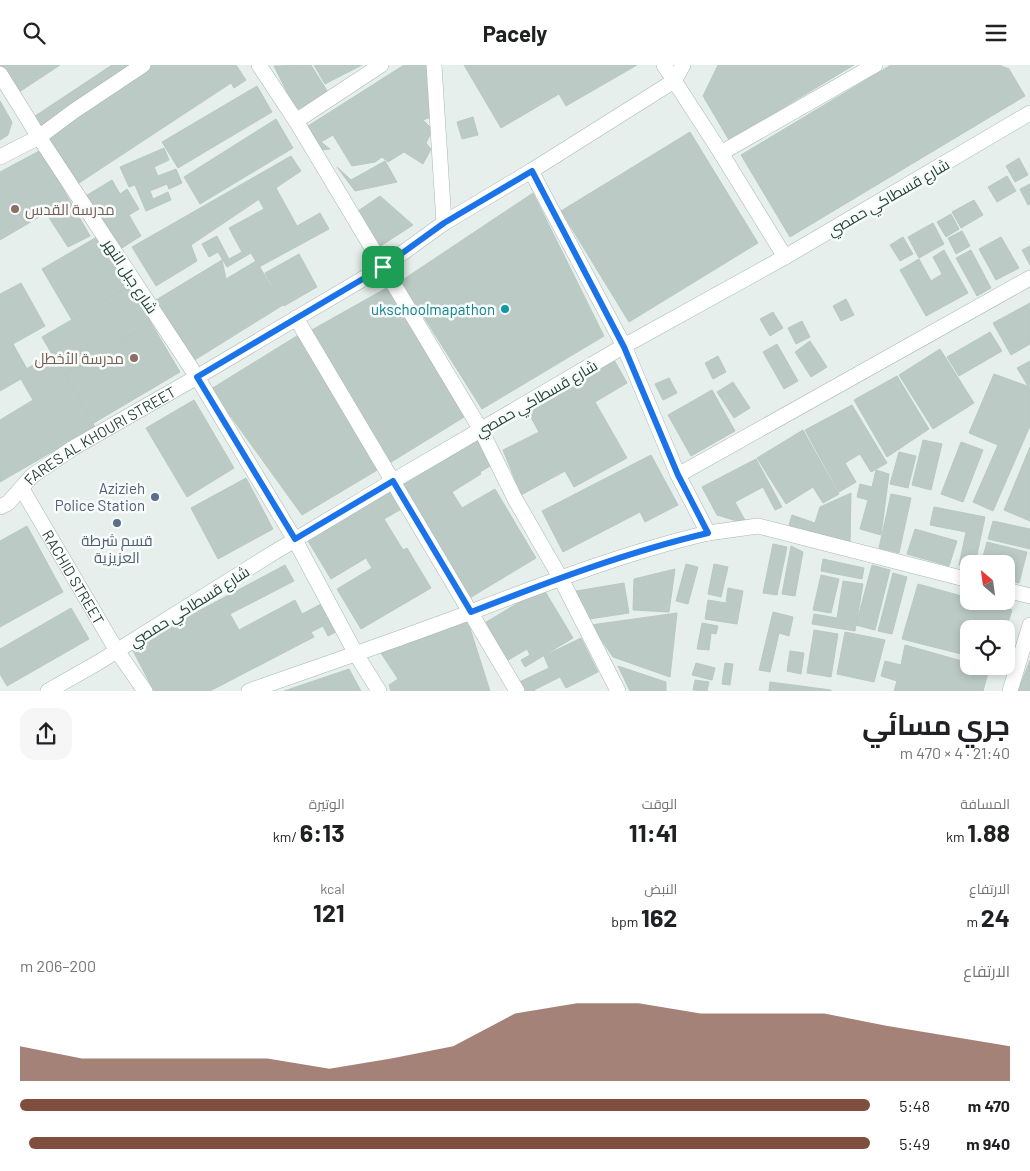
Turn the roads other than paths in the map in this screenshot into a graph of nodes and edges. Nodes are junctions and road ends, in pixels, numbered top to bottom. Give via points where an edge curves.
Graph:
1 (143, 65) edge
2 (259, 65) edge
3 (381, 65) edge
4 (434, 65) edge
5 (664, 65) edge
6 (683, 65) edge
7 (875, 65) edge
8 (0, 74) edge
9 (674, 81) junction
10 (1030, 113) edge
11 (296, 121) junction
12 (39, 137) junction
13 (721, 153) junction
14 (0, 157) edge
15 (532, 171) junction
16 (444, 223) junction
17 (785, 257) junction
18 (383, 267) junction
19 (1030, 278) edge
20 (296, 317) junction
21 (624, 347) junction
22 (197, 377) junction
23 (481, 429) junction
24 (678, 475) junction
25 (393, 481) junction
26 (22, 489) junction
27 (0, 507) edge
28 (708, 533) junction
29 (295, 539) junction
30 (560, 577) junction
31 (960, 578) edge
32 (1015, 592) edge
33 (1030, 596) edge
34 (471, 612) junction
35 (1030, 625) edge
36 (117, 651) junction
37 (356, 654) junction
38 (48, 691) edge
39 (145, 691) edge
40 (249, 691) edge
41 (379, 691) edge
42 (517, 691) edge
43 (618, 691) edge
44 (1010, 691) edge

1 - 12 street
2 - 11 street
3 - 11 street
4 - 16 street
5 - 9 street
6 - 9 street, FARES AL KHOURI STREET
7 - 13 street
8 - 12 street, شارع جبل النهر
9 - 13 street
9 - 15 street, FARES AL KHOURI STREET
10 - 17 street, شارع قسطاكي حمصي
11 - 18 street
12 - 14 street
12 - 22 street, شارع جبل النهر
13 - 17 street
15 - 16 street, FARES AL KHOURI STREET
15 - 21 street
16 - 18 street, FARES AL KHOURI STREET
17 - 21 street, شارع قسطاكي حمصي
18 - 20 street, FARES AL KHOURI STREET
18 - 23 street
19 - 24 street
20 - 22 street, FARES AL KHOURI STREET
20 - 25 street
21 - 23 street, شارع قسطاكي حمصي
21 - 24 street
22 - 26 street, FARES AL KHOURI STREET via 73,448 32,476
22 - 29 street, شارع جبل النهر
23 - 25 street, شارع قسطاكي حمصي
23 - 30 street via 515,499
24 - 28 street
25 - 29 street, شارع قسطاكي حمصي
25 - 34 street
26 - 27 street, FARES AL KHOURI STREET
26 - 36 street, RACHID STREET
28 - 30 street
28 - 31 street via 758,526
29 - 36 street, شارع قسطاكي حمصي
29 - 37 street, شارع جبل النهر
30 - 34 street
30 - 43 street
32 - 33 street
34 - 37 street
34 - 42 street
35 - 44 street
36 - 38 street, شارع قسطاكي حمصي
36 - 39 street, RACHID STREET
37 - 40 street
37 - 41 street, شارع جبل النهر

